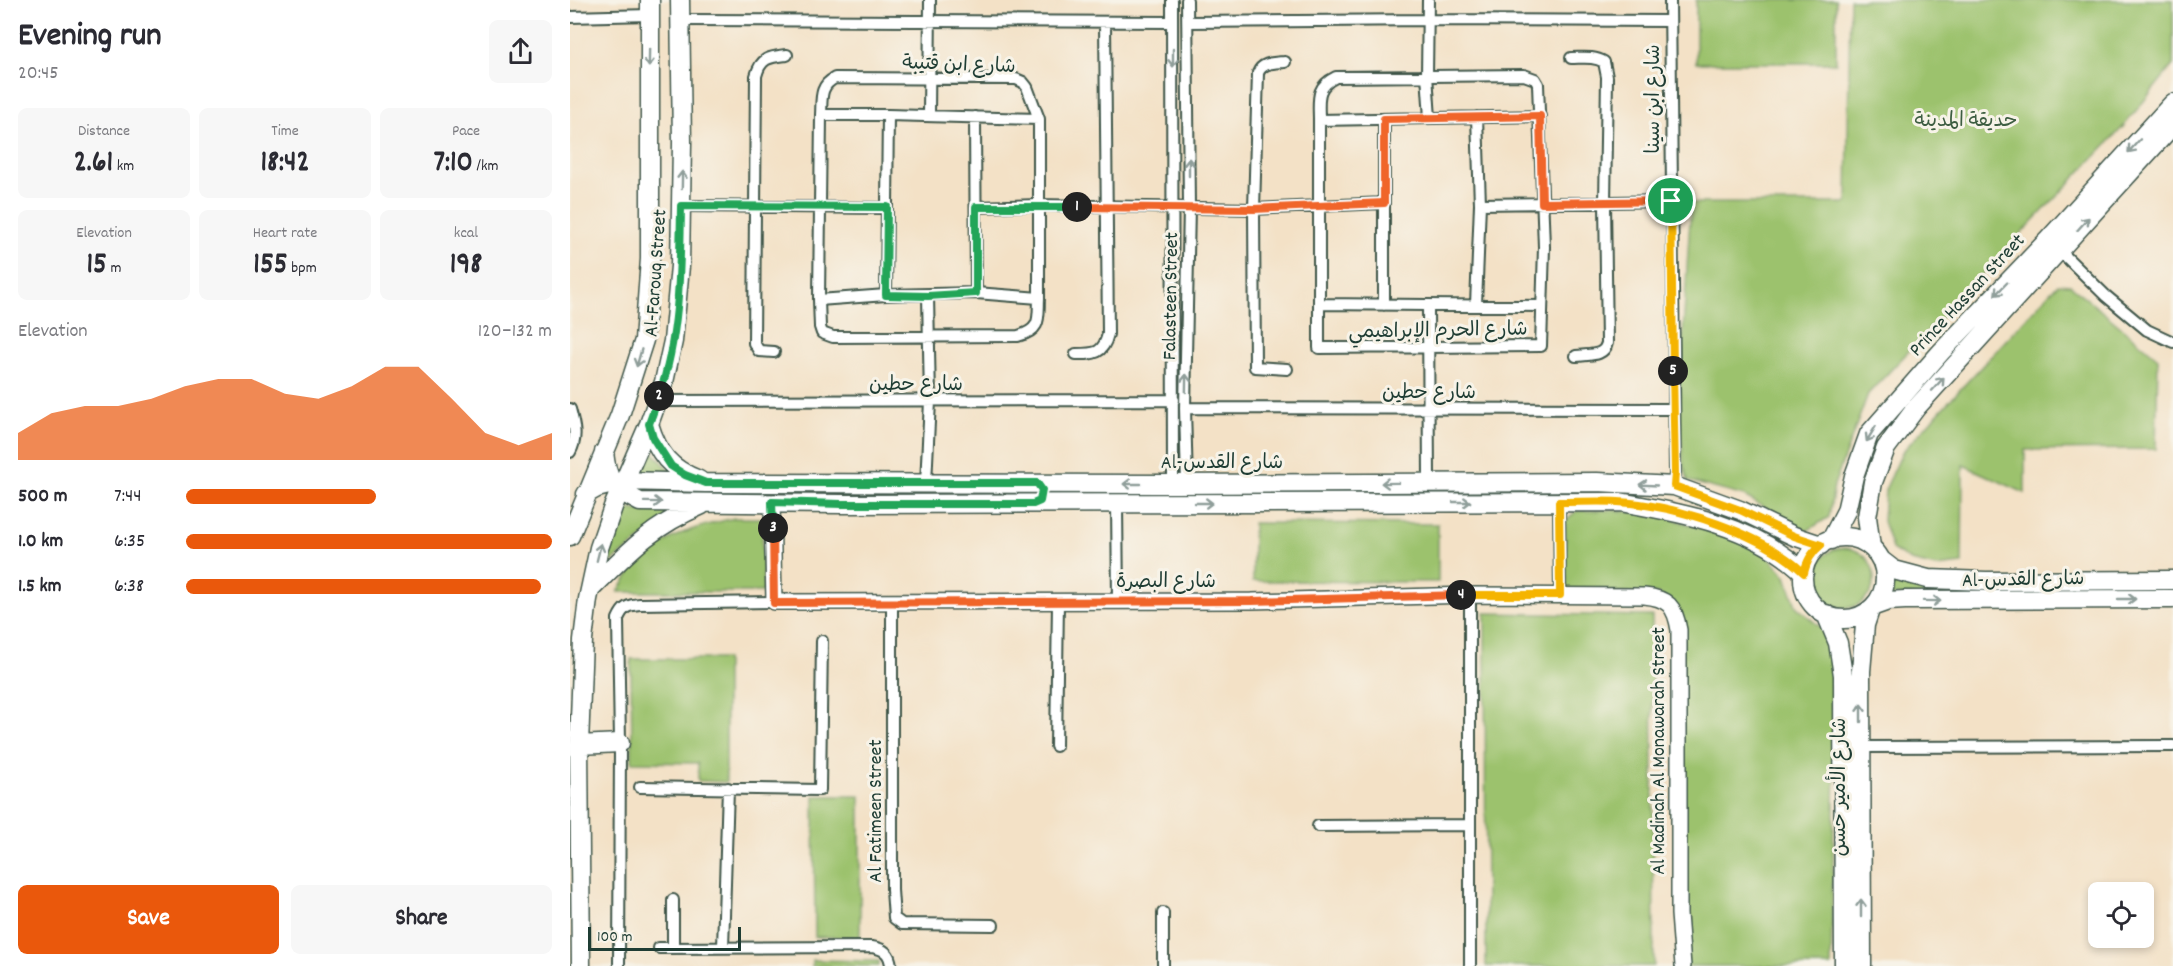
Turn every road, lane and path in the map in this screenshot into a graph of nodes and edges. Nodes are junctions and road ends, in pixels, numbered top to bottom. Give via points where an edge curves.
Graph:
1 (680, 0) edge
2 (930, 0) edge
3 (1172, 0) edge
4 (1187, 0) edge
5 (1428, 0) edge
6 (1670, 0) edge
7 (650, 8) edge
8 (570, 17) edge
9 (680, 20) junction
10 (1428, 20) junction
11 (1670, 21) junction
12 (930, 22) junction
13 (1105, 22) junction
14 (1173, 22) junction
15 (1188, 22) junction
16 (787, 55) dead end
17 (1571, 58) dead end
18 (1284, 62) dead end
19 (1427, 75) junction
20 (928, 80) junction
21 (680, 92) junction
22 (649, 94) junction
23 (2173, 103) edge
24 (888, 114) junction
25 (821, 115) junction
26 (928, 116) junction
27 (1540, 116) junction
28 (975, 117) junction
29 (1477, 117) junction
30 (1430, 118) junction
31 (1039, 119) junction
32 (1384, 119) junction
33 (1319, 120) junction
34 (2173, 125) edge
35 (1671, 201) junction
36 (1384, 203) junction
37 (1542, 203) junction
38 (1605, 203) junction
39 (1480, 204) junction
40 (1320, 205) junction
41 (681, 206) junction
42 (1038, 206) junction
43 (754, 207) junction
44 (821, 207) junction
45 (887, 207) junction
46 (976, 207) junction
47 (1106, 207) junction
48 (1189, 207) junction
49 (1174, 208) junction
50 (1254, 209) junction
51 (2054, 245) junction
52 (976, 293) junction
53 (886, 295) junction
54 (928, 296) junction
55 (1039, 298) junction
56 (819, 300) junction
57 (1319, 304) junction
58 (1384, 305) junction
59 (1428, 305) junction
60 (1476, 305) junction
61 (1542, 306) junction
62 (928, 336) junction
63 (2173, 342) edge
64 (1428, 348) junction
65 (774, 352) dead end
66 (1076, 354) dead end
67 (1576, 356) dead end
68 (1287, 369) dead end
69 (1174, 400) junction
70 (657, 401) junction
71 (930, 401) junction
72 (1185, 408) junction
73 (570, 409) edge
74 (1428, 409) junction
75 (1673, 409) junction
76 (649, 424) junction
77 (570, 452) edge
78 (604, 452) junction
79 (1429, 482) junction
80 (706, 483) junction
81 (926, 483) junction
82 (1037, 483) junction
83 (1308, 483) junction
84 (1061, 484) junction
85 (1180, 484) junction
86 (1336, 484) junction
87 (618, 485) junction
88 (1674, 486) junction
89 (586, 494) junction
90 (772, 502) junction
91 (1311, 502) junction
92 (1334, 502) junction
93 (1559, 502) junction
94 (707, 503) junction
95 (1033, 504) junction
96 (1061, 504) junction
97 (1117, 504) junction
98 (570, 536) edge
99 (1826, 542) junction
100 (1876, 554) junction
101 (1804, 573) junction
102 (2173, 580) edge
103 (590, 590) junction
104 (1470, 595) junction
105 (1560, 595) junction
106 (1657, 597) joint
107 (2173, 599) edge
108 (892, 602) junction
109 (1119, 602) junction
110 (774, 603) junction
111 (1058, 603) junction
112 (1872, 608) junction
113 (1826, 614) junction
114 (822, 641) dead end
115 (620, 743) junction
116 (579, 745) junction
117 (1056, 746) dead end
118 (2173, 746) edge
119 (1860, 747) junction
120 (640, 788) dead end
121 (728, 788) junction
122 (1469, 825) junction
123 (1318, 826) dead end
124 (673, 900) dead end
125 (1163, 913) dead end
126 (1678, 914) junction
127 (993, 925) dead end
128 (723, 947) junction
129 (659, 948) dead end
130 (673, 948) junction
131 (580, 966) edge
132 (619, 966) edge
133 (891, 966) edge
134 (1163, 966) edge
135 (1470, 966) edge
136 (1674, 966) edge
137 (1683, 966) edge
138 (1844, 966) edge
139 (1862, 966) edge

1 - 9 main road, Al-Farouq Street
2 - 12 street
3 - 14 street, Falasteen Street
4 - 15 street, Falasteen Street
5 - 10 street
6 - 11 street, شارع ابن سينا
7 - 8 street
7 -> 22 main road, Al-Farouq Street
9 - 12 street
9 - 21 main road, Al-Farouq Street
10 - 11 street
10 - 15 street
10 - 19 street
11 - 35 street, شارع ابن سينا
12 - 13 street
12 - 20 street
13 - 14 street
13 - 47 street
14 -> 49 street, Falasteen Street
48 -> 15 street, Falasteen Street
16 - 43 street via 765,60 756,76
17 - 38 street via 1594,57 1606,67
18 - 50 street via 1270,63 1258,73
19 - 27 street, شارع الحرم الإبراهيمي via 1524,75 1538,84
19 - 30 street
19 - 33 street via 1336,77 1323,85 1320,92
20 - 25 street, شارع ابن قتيبة via 835,78 822,89
20 - 26 street
20 - 31 street, شارع ابن قتيبة via 1016,79 1030,92
21 - 22 main road
41 -> 21 main road, Al-Farouq Street
22 -> 78 main road, Al-Farouq Street via 650,259 644,340
23 -> 51 main road, Prince Hassan Street
24 - 25 street
24 - 26 street
24 - 45 street
25 - 44 street
26 - 28 street
27 - 29 street
27 - 37 street, شارع الحرم الإبراهيمي
28 - 31 street
28 - 46 street
29 - 30 street
29 - 39 street
30 - 32 street
31 - 42 street, شارع ابن قتيبة
32 - 33 street
32 - 36 street
33 - 40 street
51 -> 34 main road, Prince Hassan Street
35 - 38 street
35 - 75 street, شارع ابن سينا
36 - 40 street
36 - 58 street
37 - 38 street
37 - 39 street
37 - 61 street, شارع الحرم الإبراهيمي
38 - 67 street via 1607,343 1602,353
39 - 60 street
40 - 50 street
40 - 57 street
41 - 43 street
41 - 70 main road, Al-Farouq Street via 678,303 673,341
42 - 46 street
42 - 47 street
42 - 55 street, شارع ابن قتيبة
43 - 44 street
43 - 65 street via 754,343 759,351
44 - 45 street
44 - 56 street
45 - 53 street
46 - 52 street
47 - 49 street
47 - 66 street via 1108,334 1100,350
48 - 49 street
48 - 50 street
72 -> 48 street, Falasteen Street
49 - 69 street, Falasteen Street
50 - 68 street via 1255,367
51 - 63 street via 2147,330
51 -> 99 main road, Prince Hassan Street via 1941,352 1869,434 1846,511
100 -> 51 main road, Prince Hassan Street via 1867,517 1873,482 1886,448
52 - 54 street
52 - 55 street
53 - 54 street
53 - 56 street
54 - 62 street
55 - 62 street, شارع ابن قتيبة via 1038,323 1026,334
56 - 62 street, شارع ابن قتيبة via 822,333 833,337
57 - 58 street
57 - 64 street, شارع الحرم الإبراهيمي via 1319,348
58 - 59 street
59 - 60 street
59 - 64 street
60 - 61 street
61 - 64 street, شارع الحرم الإبراهيمي via 1541,346
62 - 71 street
64 - 74 street
69 - 71 street, شارع حطين
69 - 85 street, Falasteen Street
70 - 71 street, شارع حطين
70 - 76 main road, Al-Farouq Street
71 - 81 street
72 - 74 street, شارع حطين
72 - 85 street, Falasteen Street
73 - 77 street via 575,437
74 - 75 street, شارع حطين
74 - 79 street
75 - 88 street, شارع ابن سينا
76 - 80 main road via 671,466
76 - 87 main road, Al-Farouq Street
78 - 87 main road via 606,467
78 - 89 main road, Al-Farouq Street
79 -> 86 main road, Al-شارع القدس
88 -> 79 main road, Al-شارع القدس
80 - 81 main road, Al-شارع القدس
80 - 87 main road, Al-شارع القدس
81 - 82 main road, Al-شارع القدس
82 - 84 main road, Al-شارع القدس
82 - 95 main road via 1042,495
83 - 85 main road, Al-شارع القدس
83 - 86 main road, Al-شارع القدس
83 - 91 main road via 1316,490 1316,498
85 -> 84 main road, Al-شارع القدس
84 - 96 main road via 1054,494
86 - 92 main road via 1328,493
87 - 89 main road, Al-شارع القدس
87 -> 94 main road via 640,502
103 -> 87 main road, Al-Farouq Street
88 - 99 main road, Al-شارع القدس via 1740,510 1794,536
89 - 98 main road, Al-Farouq Street
90 - 94 main road
90 - 95 main road
90 - 110 main road
91 - 92 main road
97 -> 91 main road
92 -> 93 main road
93 - 101 main road via 1620,502 1680,513 1729,528 1766,545
93 - 105 street
94 - 103 main road via 671,519 635,544
95 - 96 main road
96 - 97 main road
97 - 109 street
99 - 100 main road via 1839,537 1856,539
99 - 101 main road via 1812,553
100 - 102 main road, Al-شارع القدس via 1894,570 1928,579
100 - 112 main road via 1885,572 1885,584
101 - 113 main road via 1811,602
103 - 116 main road, Al-Farouq Street via 581,664
104 - 105 main road, شارع البصرة
104 - 109 main road, شارع البصرة
104 - 122 street
105 - 106 main road, شارع البصرة
106 - 126 main road, Al Madinah Al Monawarah Street via 1674,611 1679,630
112 -> 107 main road, Al-شارع القدس via 1888,601 1905,600
108 - 110 main road, شارع البصرة
108 - 111 main road, شارع البصرة
108 - 127 street, Al Fatimeen Street via 894,918 902,924
109 - 111 main road, شارع البصرة
110 - 115 street via 640,603 621,610
111 - 117 street
112 - 113 main road via 1848,619
119 -> 112 main road, شارع الأمير حسن via 1862,645
113 - 138 main road, شارع الأمير حسن via 1838,643 1843,675
114 - 121 street via 820,790
115 - 116 main road
115 - 132 street
116 - 131 main road, Al-Farouq Street
118 - 119 street
139 -> 119 main road, شارع الأمير حسن
120 - 121 street
121 - 128 street
122 - 123 street
122 - 135 street
124 - 130 street
125 - 134 street
126 - 136 main road
126 - 137 main road
128 - 130 street
128 - 133 street via 872,947 889,954
129 - 130 street

